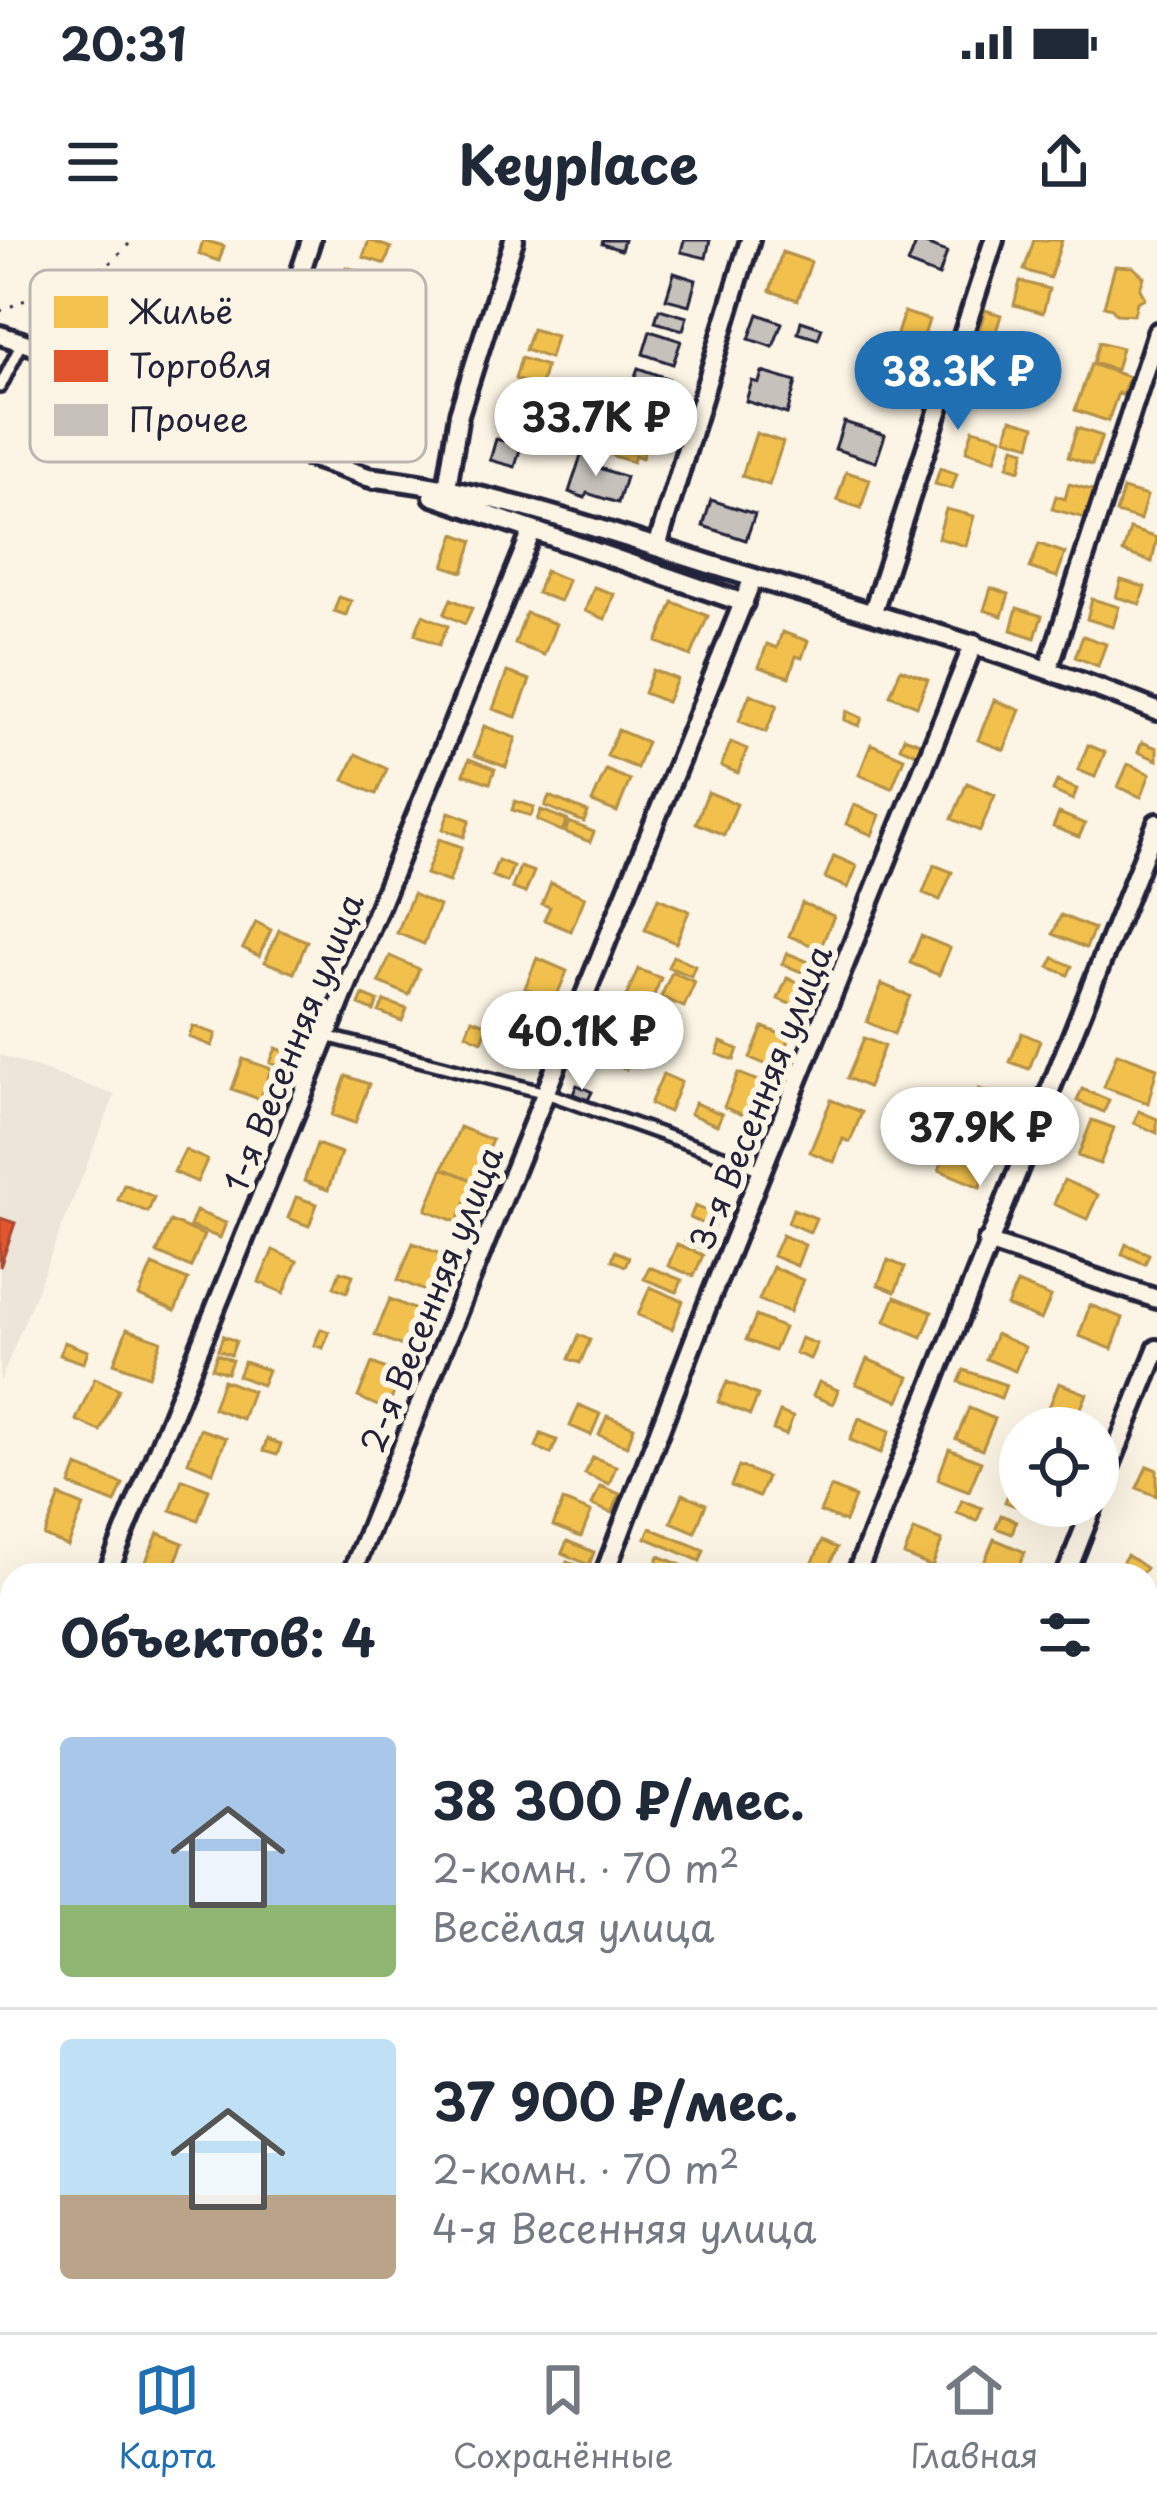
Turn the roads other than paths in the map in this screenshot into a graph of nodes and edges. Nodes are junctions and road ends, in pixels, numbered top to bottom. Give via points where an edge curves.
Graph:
1 (311, 240) edge
2 (514, 240) edge
3 (750, 240) edge
4 (994, 240) edge
5 (301, 270) edge
6 (1157, 332) edge
7 (0, 335) edge
8 (22, 343) junction
9 (30, 346) edge
10 (0, 388) edge
11 (324, 462) edge
12 (367, 477) junction
13 (447, 488) junction
14 (470, 507) junction
15 (532, 531) junction
16 (657, 547) junction
17 (754, 578) junction
18 (745, 603) junction
19 (873, 610) junction
20 (974, 643) junction
21 (1049, 667) junction
22 (1157, 711) edge
23 (1157, 824) edge
24 (326, 1036) junction
25 (546, 1093) junction
26 (762, 1170) junction
27 (987, 1242) junction
28 (1157, 1299) edge
29 (1157, 1348) edge
30 (1119, 1443) edge
31 (1085, 1527) edge
32 (112, 1563) edge
33 (356, 1563) edge
34 (609, 1563) edge
35 (861, 1563) edge
36 (1071, 1563) edge

1 - 5 street
2 - 13 street via 459,415
3 - 16 street
4 - 19 street
6 - 21 street
7 - 8 street
8 - 9 street
8 - 10 lane
11 - 12 street
12 - 13 street
12 - 14 street
13 - 14 street
13 - 16 street
14 - 15 street
15 - 18 street
15 - 24 street, 1-я Весенняя улица
16 - 17 street
17 - 18 street, 2-я Весенняя улица
17 - 19 street
18 - 25 street, 2-я Весенняя улица
19 - 20 street
20 - 21 street
20 - 26 street, 3-я Весенняя улица
21 - 22 street
23 - 27 street
24 - 25 lane
24 - 32 street, 1-я Весенняя улица
25 - 26 lane
25 - 33 street, 2-я Весенняя улица
26 - 34 street, 3-я Весенняя улица
27 - 28 street
27 - 35 street
29 - 30 street
31 - 36 street

